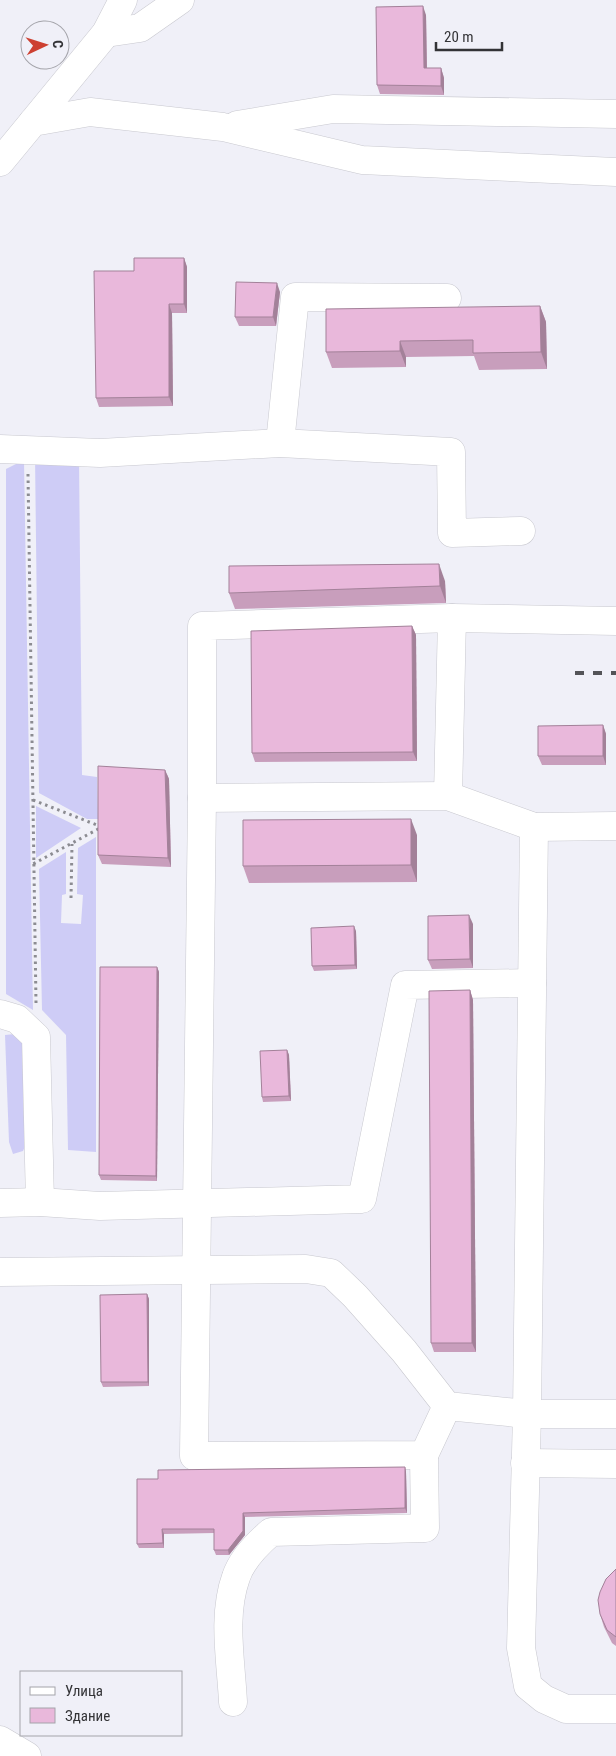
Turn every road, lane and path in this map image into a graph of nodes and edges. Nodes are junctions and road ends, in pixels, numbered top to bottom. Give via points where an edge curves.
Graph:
1 (123, 0) edge
2 (180, 0) edge
3 (106, 33) junction
4 (616, 114) edge
5 (33, 122) junction
6 (223, 127) junction
7 (0, 162) edge
8 (616, 172) edge
9 (446, 298) dead end
10 (280, 443) junction
11 (0, 449) edge
12 (28, 450) junction
13 (522, 531) dead end
14 (452, 618) junction
15 (616, 621) edge
16 (448, 796) junction
17 (202, 798) junction
18 (33, 800) junction
19 (616, 826) edge
20 (534, 827) junction
21 (72, 843) junction
22 (33, 864) junction
23 (71, 898) dead end
24 (532, 983) junction
25 (36, 1012) dead end
26 (0, 1014) edge
27 (40, 1202) junction
28 (0, 1203) edge
29 (197, 1203) junction
30 (196, 1270) junction
31 (0, 1272) edge
32 (446, 1406) junction
33 (527, 1414) junction
34 (616, 1414) edge
35 (424, 1456) junction
36 (526, 1464) junction
37 (616, 1464) edge
38 (232, 1702) dead end
39 (616, 1709) edge
40 (0, 1740) edge
41 (27, 1756) edge

1 - 3 street
2 - 3 street via 140,28
3 - 5 street
4 - 6 street via 333,109
5 - 6 street via 90,112
5 - 7 street
6 - 8 street via 362,160
9 - 10 street via 295,297
10 - 12 street via 100,453
10 - 13 street via 451,452 452,533
11 - 12 street
12 - 18 path
14 - 15 street
14 - 16 street
14 - 17 street via 202,626
16 - 17 street
16 - 20 street
17 - 29 street
18 - 21 path via 102,827
18 - 22 path
19 - 20 street
20 - 24 street
21 - 22 path
21 - 23 path
22 - 25 path
24 - 29 street via 405,985 362,1199
24 - 33 street
26 - 27 street via 17,1019 36,1037
27 - 28 street
27 - 29 street via 100,1206
29 - 30 street
30 - 31 street
30 - 32 street via 306,1269 331,1273 404,1351
30 - 35 street via 194,1456
32 - 33 street
32 - 35 street
33 - 34 street
33 - 36 street
35 - 38 street via 425,1528 271,1532 255,1546 237,1575 230,1598
36 - 37 street
36 - 39 street via 521,1648 528,1686 544,1699 566,1709
40 - 41 street

